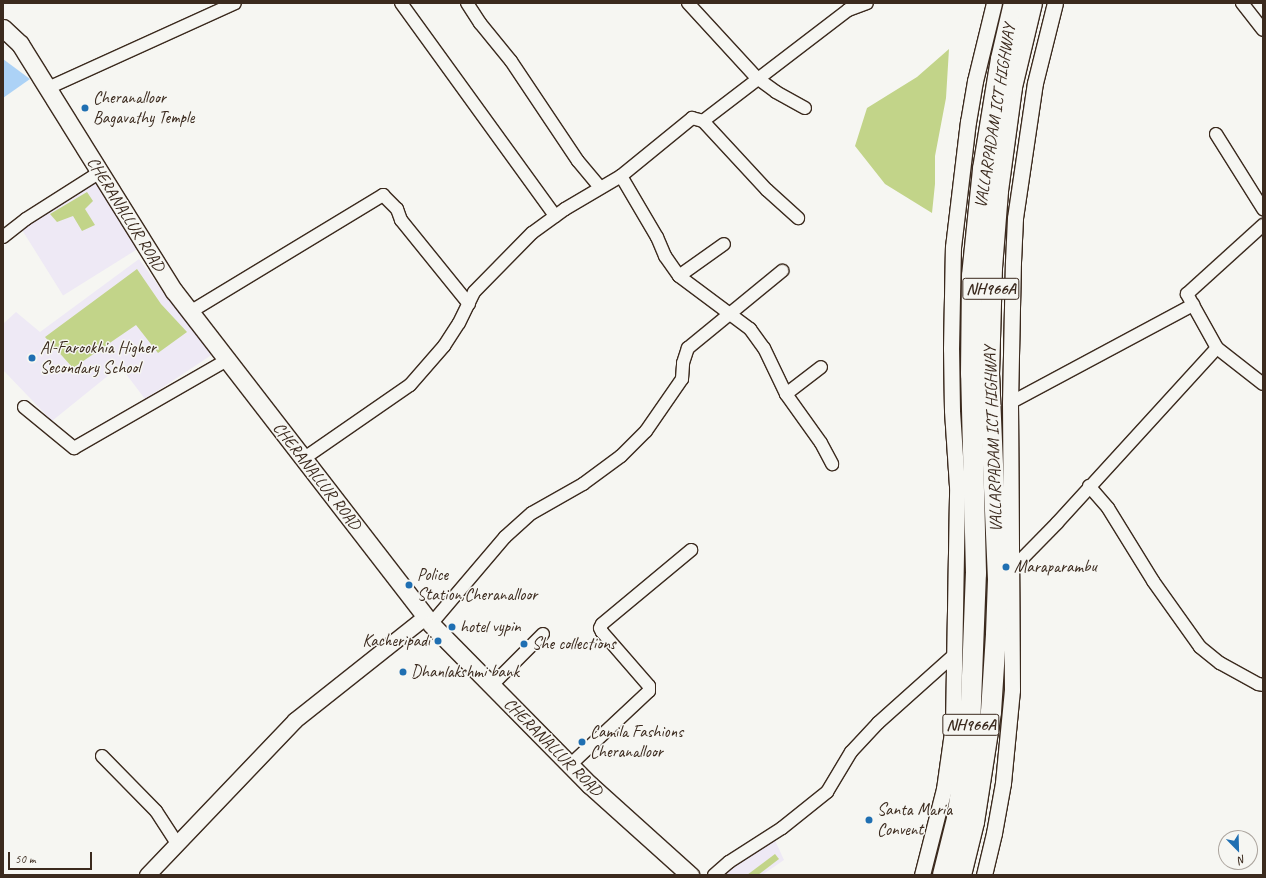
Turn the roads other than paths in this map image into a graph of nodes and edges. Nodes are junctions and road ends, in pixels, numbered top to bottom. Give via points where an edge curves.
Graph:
1 (401, 3) edge
2 (467, 3) edge
3 (688, 3) edge
4 (867, 3) edge
5 (994, 3) edge
6 (1014, 3) edge
7 (1032, 3) edge
8 (1055, 3) edge
9 (1242, 3) edge
10 (229, 4) edge
11 (3, 28) edge
12 (1263, 30) edge
13 (757, 78) junction
14 (48, 88) junction
15 (805, 108) dead end
16 (703, 121) junction
17 (1216, 134) dead end
18 (100, 172) junction
19 (621, 176) junction
20 (600, 187) junction
21 (1263, 209) edge
22 (555, 216) junction
23 (798, 218) dead end
24 (1263, 226) edge
25 (3, 237) edge
26 (724, 244) dead end
27 (782, 271) dead end
28 (678, 276) junction
29 (469, 304) junction
30 (1193, 305) junction
31 (190, 312) junction
32 (728, 314) junction
33 (1217, 348) junction
34 (227, 360) junction
35 (821, 367) dead end
36 (980, 375) junction
37 (1263, 384) edge
38 (786, 394) junction
39 (1010, 403) junction
40 (24, 407) dead end
41 (303, 459) junction
42 (832, 464) dead end
43 (1089, 486) junction
44 (984, 488) junction
45 (691, 550) dead end
46 (1005, 573) junction
47 (976, 612) junction
48 (996, 612) junction
49 (428, 620) junction
50 (543, 634) dead end
51 (954, 655) junction
52 (492, 685) junction
53 (1263, 685) edge
54 (102, 756) dead end
55 (570, 765) junction
56 (176, 843) junction
57 (147, 875) edge
58 (690, 875) edge
59 (714, 875) edge
60 (922, 875) edge
61 (943, 875) edge
62 (961, 875) edge
63 (984, 875) edge

1 - 22 street
2 - 20 street via 511,61 578,161
3 - 13 street
4 - 13 street via 848,10
5 - 44 street via 968,122 953,247 952,410
6 - 36 highway, VALLARPADAM ICT HIGHWAY / NH966A via 1001,60 983,169 972,276
7 - 36 highway, VALLARPADAM ICT HIGHWAY / NH966A via 1012,87 998,190
8 - 39 street via 1035,83 1015,218
9 - 12 street
10 - 14 street
11 - 14 main road, CHERANALLUR ROAD via 20,44
13 - 15 street
13 - 16 street
14 - 18 main road, CHERANALLUR ROAD
16 - 19 street via 692,118
16 - 23 street via 767,190
17 - 21 street
18 - 25 street via 26,219
18 - 31 main road, CHERANALLUR ROAD via 174,291
19 - 20 street
19 - 28 street
20 - 22 street
22 - 29 street via 532,233 474,292
24 - 30 street via 1187,294
26 - 28 street
27 - 32 street
28 - 32 street
29 - 31 street via 401,220 397,209 383,195
29 - 41 street via 444,346 410,385
30 - 33 street
30 - 39 street
31 - 34 main road, CHERANALLUR ROAD
32 - 38 street via 750,330 764,348
32 - 49 street via 688,348 683,363 682,379 646,431 621,456 583,484 532,513 505,537
33 - 37 street
33 - 43 street
34 - 40 street via 74,448
34 - 41 main road, CHERANALLUR ROAD
35 - 38 street
36 - 44 highway, VALLARPADAM ICT HIGHWAY / NH966A
38 - 42 street via 821,443
39 - 44 street
41 - 49 main road, CHERANALLUR ROAD
43 - 46 street via 1057,523
43 - 53 street via 1108,508 1153,581 1200,647 1220,663
44 - 46 highway, VALLARPADAM ICT HIGHWAY / NH966A
44 - 47 highway, VALLARPADAM ICT HIGHWAY / NH966A via 976,573
44 - 51 street
45 - 55 street via 602,624 602,632 649,686 649,691
46 - 48 highway, VALLARPADAM ICT HIGHWAY / NH966A
46 - 63 street via 1012,690 1003,783
47 - 48 highway
47 - 61 highway, VALLARPADAM ICT HIGHWAY / NH966A via 970,728 957,820
48 - 62 highway, VALLARPADAM ICT HIGHWAY / NH966A via 991,712 974,822
49 - 52 main road, CHERANALLUR ROAD
49 - 56 street via 296,720
50 - 52 street
51 - 59 street via 878,723 851,752 827,792 782,828 729,862
51 - 60 street via 953,725 944,789
52 - 55 main road, CHERANALLUR ROAD
54 - 56 street via 156,811
55 - 58 main road, CHERANALLUR ROAD
56 - 57 street

